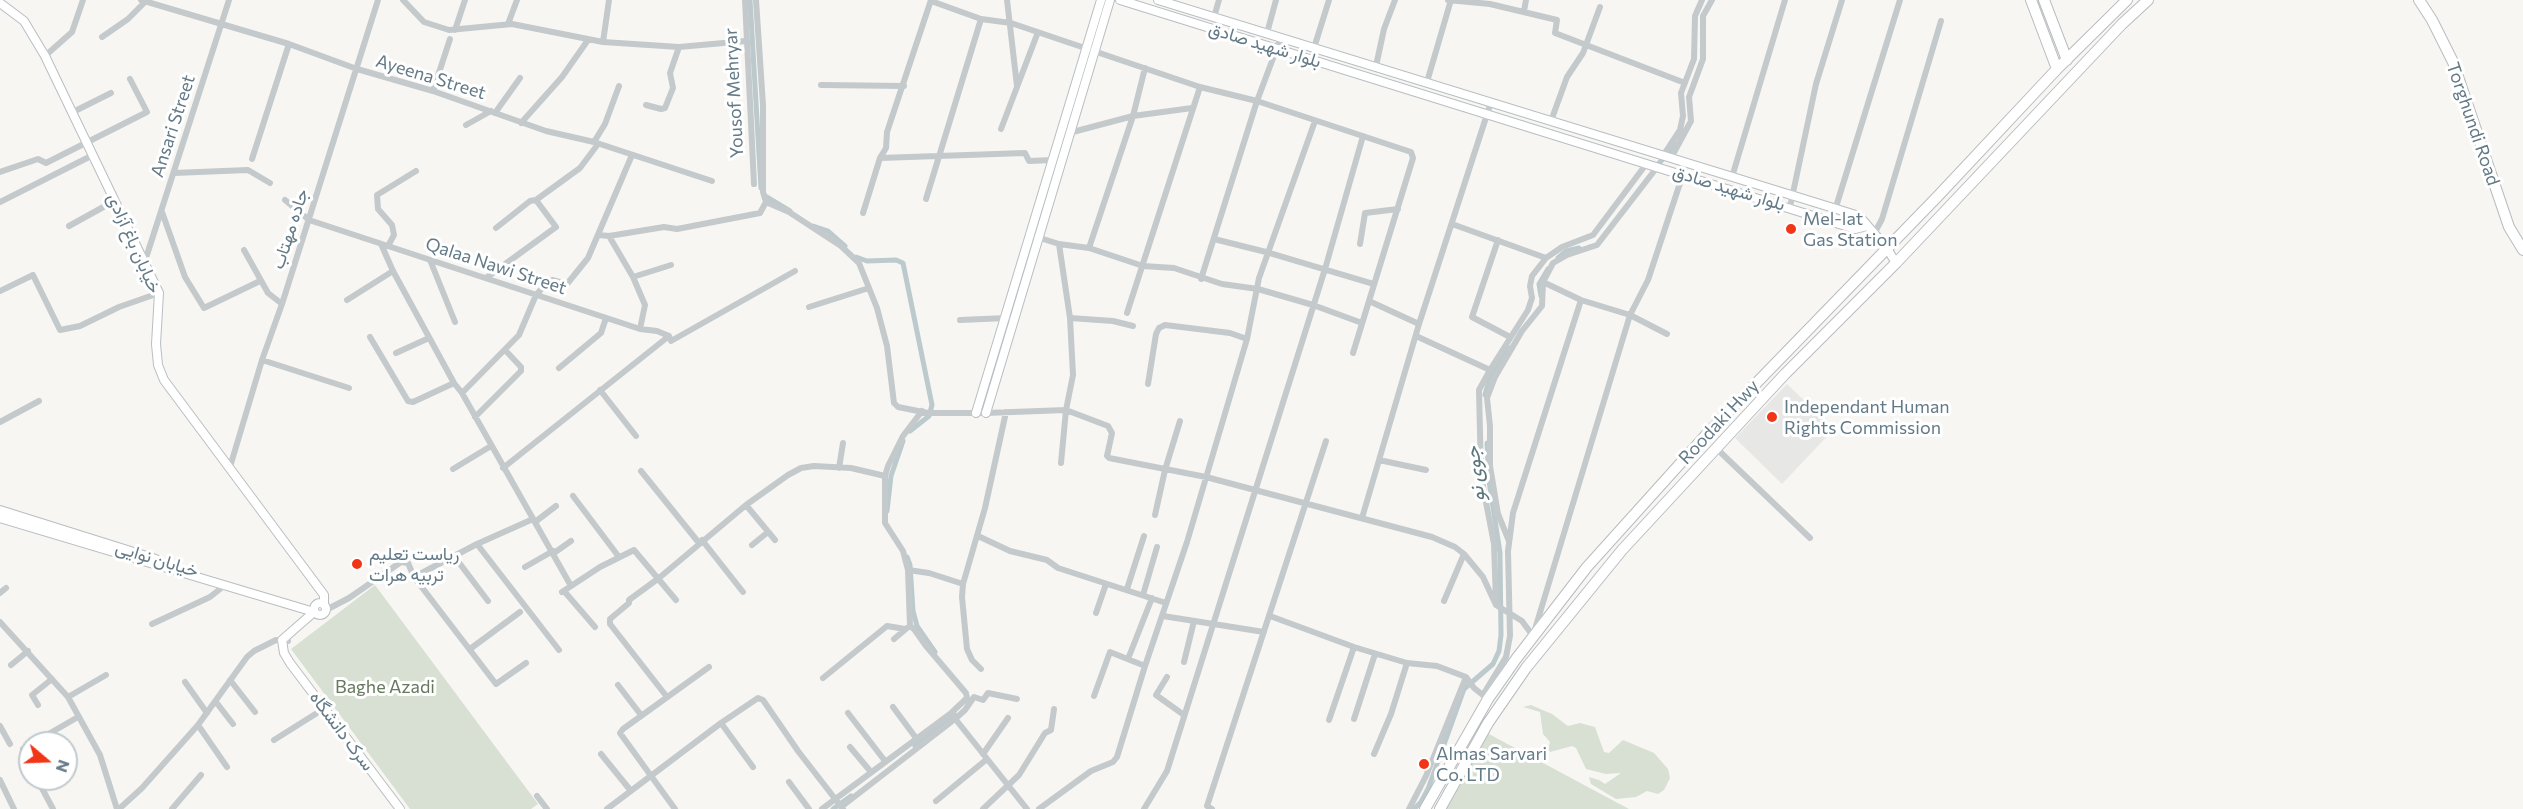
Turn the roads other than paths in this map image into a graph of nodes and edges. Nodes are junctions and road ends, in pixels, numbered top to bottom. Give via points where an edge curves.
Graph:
1 (83, 0) edge
2 (145, 0) edge
3 (229, 0) edge
4 (378, 0) edge
5 (403, 0) edge
6 (465, 0) edge
7 (517, 0) edge
8 (609, 0) edge
9 (745, 0) edge
10 (756, 0) edge
11 (1007, 0) edge
12 (1101, 0) edge
13 (1110, 0) edge
14 (1120, 0) edge
15 (1219, 0) edge
16 (1276, 0) edge
17 (1329, 0) edge
18 (1395, 0) edge
19 (1450, 0) edge
20 (1526, 0) edge
21 (1701, 0) edge
22 (1712, 0) edge
23 (1785, 0) edge
24 (1842, 0) edge
25 (1899, 0) edge
26 (2031, 0) edge
27 (2044, 0) edge
28 (2127, 0) edge
29 (2148, 0) edge
30 (2419, 0) edge
31 (931, 1) edge
32 (1163, 1) edge
33 (0, 3) edge
34 (1600, 7) dead end
35 (1524, 11) junction
36 (1214, 17) junction
37 (981, 19) junction
38 (1941, 21) dead end
39 (1011, 23) junction
40 (221, 24) junction
41 (508, 24) junction
42 (455, 30) junction
43 (1038, 32) junction
44 (1267, 33) junction
45 (102, 37) dead end
46 (1281, 37) junction
47 (450, 39) dead end
48 (588, 40) junction
49 (746, 41) junction
50 (603, 42) junction
51 (289, 44) junction
52 (1587, 44) junction
53 (679, 47) junction
54 (1314, 48) junction
55 (1278, 49) junction
56 (1090, 50) junction
57 (45, 56) junction
58 (2067, 60) junction
59 (1376, 66) junction
60 (1145, 68) junction
61 (357, 69) junction
62 (2057, 69) junction
63 (520, 78) dead end
64 (130, 79) dead end
65 (1427, 82) junction
66 (1685, 83) junction
67 (821, 85) dead end
68 (619, 86) dead end
69 (904, 87) junction
70 (1200, 87) junction
71 (1017, 90) junction
72 (433, 91) junction
73 (111, 93) dead end
74 (1257, 101) junction
75 (1491, 102) junction
76 (646, 105) dead end
77 (750, 105) junction
78 (763, 105) junction
79 (1192, 108) junction
80 (73, 112) junction
81 (493, 112) junction
82 (1487, 114) junction
83 (1133, 116) junction
84 (1315, 121) junction
85 (1551, 121) junction
86 (521, 123) junction
87 (466, 125) dead end
88 (1002, 129) dead end
89 (1069, 133) junction
90 (1363, 136) junction
91 (86, 141) junction
92 (596, 143) junction
93 (93, 155) junction
94 (632, 155) junction
95 (939, 157) junction
96 (1667, 157) junction
97 (880, 158) junction
98 (252, 159) dead end
99 (1053, 160) junction
100 (1647, 163) junction
101 (1658, 166) junction
102 (0, 171) edge
103 (416, 171) dead end
104 (174, 173) junction
105 (1683, 174) junction
106 (1732, 177) junction
107 (712, 181) dead end
108 (270, 183) dead end
109 (754, 184) dead end
110 (1793, 196) junction
111 (926, 199) dead end
112 (116, 200) junction
113 (285, 200) dead end
114 (536, 200) junction
115 (0, 202) edge
116 (766, 202) junction
117 (1790, 207) junction
118 (1398, 209) junction
119 (1835, 210) junction
120 (162, 211) junction
121 (863, 213) dead end
122 (309, 220) junction
123 (1452, 224) junction
124 (69, 226) dead end
125 (1867, 226) junction
126 (496, 228) dead end
127 (1874, 234) junction
128 (599, 235) junction
129 (609, 236) junction
130 (1034, 236) junction
131 (1214, 239) junction
132 (1498, 240) junction
133 (1059, 244) junction
134 (1360, 244) dead end
135 (385, 245) junction
136 (1886, 247) junction
137 (1089, 248) junction
138 (244, 250) dead end
139 (2523, 250) edge
140 (1270, 253) junction
141 (1546, 258) junction
142 (430, 260) junction
143 (145, 261) junction
144 (1896, 263) junction
145 (671, 265) dead end
146 (1143, 266) junction
147 (1325, 269) junction
148 (393, 271) junction
149 (795, 271) dead end
150 (633, 277) junction
151 (486, 278) junction
152 (1201, 279) junction
153 (260, 281) junction
154 (1543, 282) junction
155 (1374, 284) junction
156 (869, 288) junction
157 (1258, 289) junction
158 (0, 291) edge
159 (159, 293) junction
160 (536, 295) junction
161 (347, 300) dead end
162 (1581, 300) junction
163 (1369, 301) junction
164 (282, 304) junction
165 (1313, 305) junction
166 (809, 307) dead end
167 (1127, 313) dead end
168 (1630, 315) junction
169 (606, 318) junction
170 (1009, 318) junction
171 (1070, 318) junction
172 (960, 320) dead end
173 (455, 322) dead end
174 (1362, 323) junction
175 (1419, 324) junction
176 (1133, 326) dead end
177 (640, 329) junction
178 (1667, 334) dead end
179 (1416, 336) junction
180 (370, 337) dead end
181 (1510, 337) junction
182 (429, 338) junction
183 (670, 339) junction
184 (1247, 339) junction
185 (505, 350) junction
186 (396, 353) dead end
187 (1353, 353) dead end
188 (262, 360) junction
189 (559, 368) dead end
190 (1490, 370) junction
191 (454, 383) junction
192 (1148, 384) dead end
193 (349, 388) dead end
194 (600, 390) junction
195 (462, 393) junction
196 (39, 401) dead end
197 (1066, 410) junction
198 (928, 412) junction
199 (1006, 412) junction
200 (981, 413) junction
201 (475, 417) junction
202 (1180, 421) dead end
203 (0, 422) edge
204 (636, 436) dead end
205 (1326, 441) dead end
206 (843, 443) dead end
207 (491, 446) junction
208 (1715, 447) junction
209 (1379, 460) junction
210 (1061, 463) dead end
211 (230, 467) junction
212 (503, 468) junction
213 (839, 468) junction
214 (453, 470) dead end
215 (1165, 470) junction
216 (1426, 470) dead end
217 (641, 471) dead end
218 (885, 476) junction
219 (1206, 477) junction
220 (1254, 490) junction
221 (573, 496) dead end
222 (1306, 503) junction
223 (746, 505) junction
224 (556, 506) dead end
225 (0, 510) edge
226 (1155, 515) dead end
227 (0, 518) edge
228 (1362, 518) junction
229 (534, 521) junction
230 (768, 532) junction
231 (978, 536) junction
232 (1144, 536) dead end
233 (1810, 538) dead end
234 (775, 540) dead end
235 (571, 541) dead end
236 (701, 541) junction
237 (1509, 541) junction
238 (477, 544) junction
239 (752, 545) dead end
240 (1157, 547) dead end
241 (553, 552) junction
242 (454, 555) junction
243 (1464, 555) junction
244 (619, 557) junction
245 (525, 567) dead end
246 (910, 570) junction
247 (414, 577) junction
248 (659, 578) junction
249 (963, 584) junction
250 (1106, 584) junction
251 (225, 585) junction
252 (571, 586) junction
253 (6, 588) dead end
254 (1127, 590) junction
255 (742, 592) dead end
256 (0, 593) edge
257 (1143, 595) junction
258 (1152, 598) junction
259 (676, 600) dead end
260 (488, 601) dead end
261 (1444, 601) dead end
262 (1167, 603) junction
263 (296, 605) junction
264 (1496, 605) junction
265 (319, 609) junction
266 (520, 612) dead end
267 (1509, 612) junction
268 (1096, 613) dead end
269 (1163, 616) junction
270 (1270, 616) junction
271 (1194, 621) junction
272 (0, 622) edge
273 (152, 624) dead end
274 (301, 625) junction
275 (1214, 625) junction
276 (595, 627) dead end
277 (907, 627) junction
278 (1264, 632) junction
279 (1533, 636) junction
280 (894, 639) dead end
281 (285, 640) junction
282 (1354, 647) junction
283 (470, 649) junction
284 (559, 650) dead end
285 (28, 651) junction
286 (1375, 654) junction
287 (1128, 659) junction
288 (1184, 662) dead end
289 (525, 663) dead end
290 (1407, 663) junction
291 (11, 665) dead end
292 (709, 666) dead end
293 (1145, 666) junction
294 (981, 669) dead end
295 (106, 675) dead end
296 (1167, 677) dead end
297 (823, 678) dead end
298 (52, 680) junction
299 (230, 680) junction
300 (185, 682) dead end
301 (1470, 682) junction
302 (618, 685) dead end
303 (1094, 696) dead end
304 (68, 697) junction
305 (667, 697) junction
306 (1486, 697) junction
307 (1017, 699) dead end
308 (216, 702) junction
309 (38, 705) dead end
310 (893, 707) dead end
311 (325, 708) junction
312 (1054, 709) dead end
313 (255, 712) dead end
314 (207, 713) junction
315 (848, 713) dead end
316 (641, 715) junction
317 (1184, 715) junction
318 (952, 716) junction
319 (78, 717) junction
320 (1008, 718) dead end
321 (1353, 718) dead end
322 (1329, 720) dead end
323 (720, 723) junction
324 (233, 724) dead end
325 (198, 725) junction
326 (0, 726) edge
327 (54, 731) edge
328 (916, 738) junction
329 (274, 740) dead end
330 (10, 744) dead end
331 (850, 747) dead end
332 (601, 754) dead end
333 (1374, 754) dead end
334 (985, 757) junction
335 (885, 761) junction
336 (753, 766) dead end
337 (227, 767) dead end
338 (871, 772) junction
339 (201, 775) dead end
340 (650, 776) junction
341 (1433, 779) junction
342 (0, 780) edge
343 (789, 782) dead end
344 (1008, 787) junction
345 (43, 791) edge
346 (631, 791) junction
347 (537, 796) dead end
348 (936, 801) dead end
349 (839, 805) edge
350 (12, 808) edge
351 (53, 809) edge
352 (118, 809) edge
353 (172, 809) edge
354 (400, 809) edge
355 (548, 809) edge
356 (607, 809) edge
357 (675, 809) edge
358 (809, 809) edge
359 (822, 809) edge
360 (983, 809) edge
361 (1027, 809) edge
362 (1039, 809) edge
363 (1144, 809) edge
364 (1212, 809) edge
365 (1409, 809) edge
366 (1425, 809) edge
367 (1440, 809) edge

1 - 57 street via 72,32
2 - 40 street, Ayeena Street
2 - 45 street via 128,19
3 - 40 street, Ansari Street
4 - 61 street, جاده مهتاب
5 - 42 street via 424,22
6 - 42 street
7 - 41 street
8 - 50 street
9 - 49 street, Yousof Mehryar
10 - 78 street
11 - 39 street
12 - 56 street
13 - 56 street
14 - 55 street, بلوار شهید صادق
15 - 36 street
16 - 44 street
17 - 54 street
18 - 59 street
19 - 35 street
19 - 65 street
20 - 35 street
21 - 66 street via 1695,16 1694,59
22 - 96 street via 1703,16 1703,59 1689,97 1691,122
23 - 106 street
24 - 110 street via 1816,84
25 - 119 street
26 - 62 highway
27 - 58 highway
28 - 58 highway
29 - 144 highway, Roodaki Hwy
30 - 139 highway, Torghundi Road via 2453,62 2509,228
31 - 37 street
31 - 69 street
32 - 36 street, بلوار شهید صادق
33 - 57 street, خیابان باغ آزادی via 24,21
34 - 52 street
35 - 52 street via 1557,20 1555,33
36 - 44 street, بلوار شهید صادق
37 - 39 street
37 - 95 street
38 - 127 street via 1882,219
39 - 43 street
39 - 71 street
40 - 51 street, Ayeena Street
40 - 104 street, Ansari Street
41 - 42 street
41 - 48 street
43 - 56 street
43 - 71 street
44 - 46 street, بلوار شهید صادق
46 - 54 street, بلوار شهید صادق
46 - 55 street
47 - 72 street
48 - 50 street
48 - 86 street via 562,77
49 - 53 street
49 - 77 street, Yousof Mehryar
50 - 53 street
51 - 61 street, Ayeena Street
51 - 98 street
52 - 66 street
52 - 85 street via 1567,77
53 - 76 street via 670,72 673,88 665,108
54 - 59 street, بلوار شهید صادق
55 - 74 street
55 - 82 street, بلوار شهید صادق
56 - 60 street
56 - 89 street
56 - 99 street
57 - 80 street, خیابان باغ آزادی
58 - 62 highway
59 - 65 street, بلوار شهید صادق
60 - 70 street
60 - 83 street
61 - 72 street, Ayeena Street
61 - 122 street, جاده مهتاب
62 - 136 highway, Roodaki Hwy
63 - 81 street
64 - 91 street via 147,111
65 - 75 street, بلوار شهید صادق
66 - 96 street via 1680,130 1670,142
67 - 69 street
68 - 92 street
69 - 97 street
70 - 74 street
70 - 79 street
71 - 88 street
72 - 81 street, Ayeena Street
73 - 80 street
74 - 84 street
74 - 131 street
75 - 82 street
75 - 85 street, بلوار شهید صادق
77 - 78 street
77 - 109 street, Yousof Mehryar
78 - 116 street
79 - 83 street
79 - 146 street
80 - 91 street, خیابان باغ آزادی
81 - 86 street, Ayeena Street
81 - 87 street
82 - 100 street, بلوار شهید صادق
82 - 123 street
83 - 89 street
83 - 137 street
84 - 90 street
84 - 140 street
85 - 96 street, بلوار شهید صادق
86 - 92 street, Ayeena Street
89 - 130 street
90 - 118 street via 1413,154
90 - 147 street
91 - 93 street, خیابان باغ آزادی
91 - 102 street via 46,162 38,159
92 - 94 street, Ayeena Street
92 - 114 street via 580,168
93 - 112 street, خیابان باغ آزادی
93 - 115 street
94 - 107 street, Ayeena Street
94 - 128 street
95 - 97 street
95 - 99 street via 1025,153 1029,161
95 - 111 street
96 - 106 street, بلوار شهید صادق
97 - 121 street
99 - 130 street
100 - 101 street, بلوار شهید صادق
100 - 141 street via 1593,235
101 - 105 street, بلوار شهید صادق
101 - 154 street via 1597,245 1553,263
103 - 135 street via 377,195 378,209 392,225 394,235
104 - 108 street via 248,170
104 - 120 street, Ansari Street
105 - 117 street, بلوار شهید صادق
105 - 168 street via 1648,280
106 - 110 street, بلوار شهید صادق
110 - 117 street
110 - 119 street, بلوار شهید صادق
112 - 124 street
112 - 143 street, خیابان باغ آزادی
113 - 122 street
114 - 126 street
114 - 151 street via 556,227
116 - 129 street via 760,213 753,215
116 - 156 street via 789,212 841,246 859,262
117 - 125 street, بلوار شهید صادق via 1855,228
118 - 134 street via 1365,213
118 - 155 street
119 - 125 street, بلوار شهید صادق via 1862,218
120 - 143 street, Ansari Street
120 - 153 street via 185,277 204,308
122 - 135 street, Qalaa Nawi Street
122 - 164 street, جاده مهتاب
123 - 132 street
123 - 175 street
125 - 127 street
127 - 136 street
128 - 129 street
128 - 160 street via 588,258 567,284 552,280
129 - 150 street
130 - 133 street
130 - 170 street
131 - 140 street
131 - 152 street
132 - 141 street
132 - 181 street via 1472,317
133 - 137 street
133 - 171 street
135 - 142 street, Qalaa Nawi Street
135 - 148 street
136 - 144 street
136 - 279 highway, Roodaki Hwy via 1705,436 1587,567
137 - 146 street
138 - 153 street
140 - 147 street
140 - 157 street
141 - 181 street via 1532,276 1531,304
142 - 151 street, Qalaa Nawi Street
142 - 173 street
143 - 159 street, خیابان باغ آزادی
144 - 208 highway, Roodaki Hwy
145 - 150 street
146 - 152 street via 1174,268
146 - 167 street
147 - 155 street
147 - 165 street
148 - 161 street
148 - 182 street
149 - 183 street
150 - 177 street via 646,309
151 - 160 street, Qalaa Nawi Street
152 - 157 street
153 - 164 street
154 - 162 street
154 - 237 street via 1542,306 1522,331 1487,398 1490,466 1498,514
155 - 163 street
156 - 166 street
156 - 198 street via 887,346 894,403 901,408
157 - 165 street
157 - 184 street
158 - 159 street via 33,275 60,330 81,326
159 - 211 street, خیابان باغ آزادی via 156,344 164,380
160 - 169 street, Qalaa Nawi Street
160 - 185 street via 519,335
162 - 168 street
162 - 237 street via 1514,513
163 - 174 street
163 - 175 street
164 - 188 street, جاده مهتاب
165 - 174 street
165 - 220 street
168 - 178 street
168 - 279 street
169 - 177 street, Qalaa Nawi Street
169 - 189 street via 601,333
170 - 172 street
170 - 200 street
171 - 176 street
171 - 197 street via 1073,375
174 - 187 street
175 - 179 street
177 - 183 street, Qalaa Nawi Street via 657,331
179 - 190 street
179 - 209 street
180 - 191 street via 408,401
181 - 190 street
182 - 186 street
182 - 191 street
183 - 194 street
184 - 192 street via 1230,333 1165,325 1156,334
184 - 219 street
185 - 195 street
185 - 201 street via 521,370
188 - 193 street
188 - 211 street, جاده مهتاب
190 - 264 street via 1479,396 1479,448 1494,544
191 - 195 street
194 - 204 street
194 - 212 street
195 - 201 street
196 - 203 street
197 - 199 street
197 - 210 street
197 - 215 street via 1108,426 1112,433 1107,458
198 - 200 street
198 - 218 street via 903,436
199 - 200 street
199 - 231 street
201 - 207 street
202 - 215 street
205 - 222 street
206 - 213 street
207 - 212 street
207 - 214 street
208 - 233 street
208 - 367 highway, Roodaki Hwy via 1622,550 1526,668 1488,723
209 - 216 street
209 - 228 street
211 - 265 street, خیابان باغ آزادی via 324,595
212 - 229 street
213 - 218 street
213 - 223 street via 801,468
215 - 219 street
215 - 226 street
217 - 236 street
218 - 246 street via 885,522
219 - 220 street
219 - 262 street
220 - 222 street
220 - 275 street
221 - 244 street
222 - 228 street
222 - 270 street
223 - 230 street
223 - 236 street
224 - 229 street
225 - 265 street, خیابان نوایی
227 - 251 street, خیابان نوایی
228 - 243 street via 1432,537
229 - 238 street
229 - 241 street
230 - 234 street
230 - 239 street
231 - 249 street
231 - 250 street
232 - 254 street
235 - 241 street
236 - 248 street
236 - 255 street
237 - 267 street
238 - 242 street
238 - 284 street
240 - 257 street
241 - 245 street
241 - 252 street
242 - 247 street
242 - 260 street
243 - 261 street
243 - 264 street via 1483,576
244 - 248 street via 634,550
244 - 252 street
246 - 249 street
246 - 277 street
247 - 265 street via 408,563 401,562 349,598
247 - 283 street
248 - 259 street
248 - 305 street via 629,600 610,624
249 - 294 street via 966,649
250 - 254 street
250 - 268 street
251 - 263 street, خیابان نوایی
251 - 273 street via 210,597
252 - 276 street via 563,592
253 - 256 street
254 - 257 street
257 - 258 street
258 - 262 street
258 - 287 street
262 - 269 street
263 - 265 street, خیابان نوایی
263 - 274 street via 303,616
264 - 267 street
265 - 274 street
265 - 281 street
266 - 283 street
267 - 279 street via 1529,627
267 - 306 street via 1506,657
269 - 271 street
269 - 293 street
270 - 278 street
270 - 282 street
271 - 275 street
271 - 288 street
272 - 285 street
274 - 281 street
275 - 278 street
275 - 317 street
277 - 280 street
277 - 297 street via 887,626
277 - 318 street via 915,628 966,693 967,698
278 - 364 street via 1207,806
279 - 306 highway, Roodaki Hwy
281 - 299 street via 276,640 254,651
281 - 311 street, سرک دانشگاه via 284,653
282 - 286 street
282 - 322 street
283 - 289 street via 496,684
285 - 291 street
285 - 298 street
286 - 290 street
286 - 321 street
287 - 293 street
287 - 303 street via 1110,651
290 - 301 street via 1437,666
290 - 333 street
292 - 305 street
293 - 362 street via 1117,757
295 - 304 street
296 - 317 street via 1156,695
298 - 304 street
298 - 309 street via 32,695
299 - 308 street
299 - 313 street
300 - 314 street
301 - 306 street
301 - 341 street
302 - 316 street
304 - 319 street
305 - 316 street
306 - 341 highway, Roodaki Hwy
307 - 318 street via 987,693 983,700 974,697 965,710
308 - 314 street
308 - 324 street
310 - 328 street
311 - 329 street
311 - 354 street, سرک دانشگاه
312 - 344 street via 1051,730
314 - 325 street
315 - 335 street
316 - 340 street via 620,733
317 - 363 street via 1167,771
318 - 328 street
318 - 334 street
318 - 349 street
319 - 327 street
319 - 352 street via 100,755
320 - 334 street
323 - 336 street
323 - 340 street
323 - 349 street via 753,700 763,700
325 - 337 street
325 - 352 street
326 - 330 street
328 - 335 street
331 - 338 street
332 - 346 street
334 - 344 street
334 - 348 street
335 - 338 street
338 - 349 street
339 - 353 street
340 - 346 street
340 - 357 street
341 - 365 street
341 - 366 highway, Roodaki Hwy
342 - 350 street
343 - 358 street
344 - 360 street
344 - 361 street
345 - 351 street
346 - 356 street
347 - 355 street
349 - 359 street

